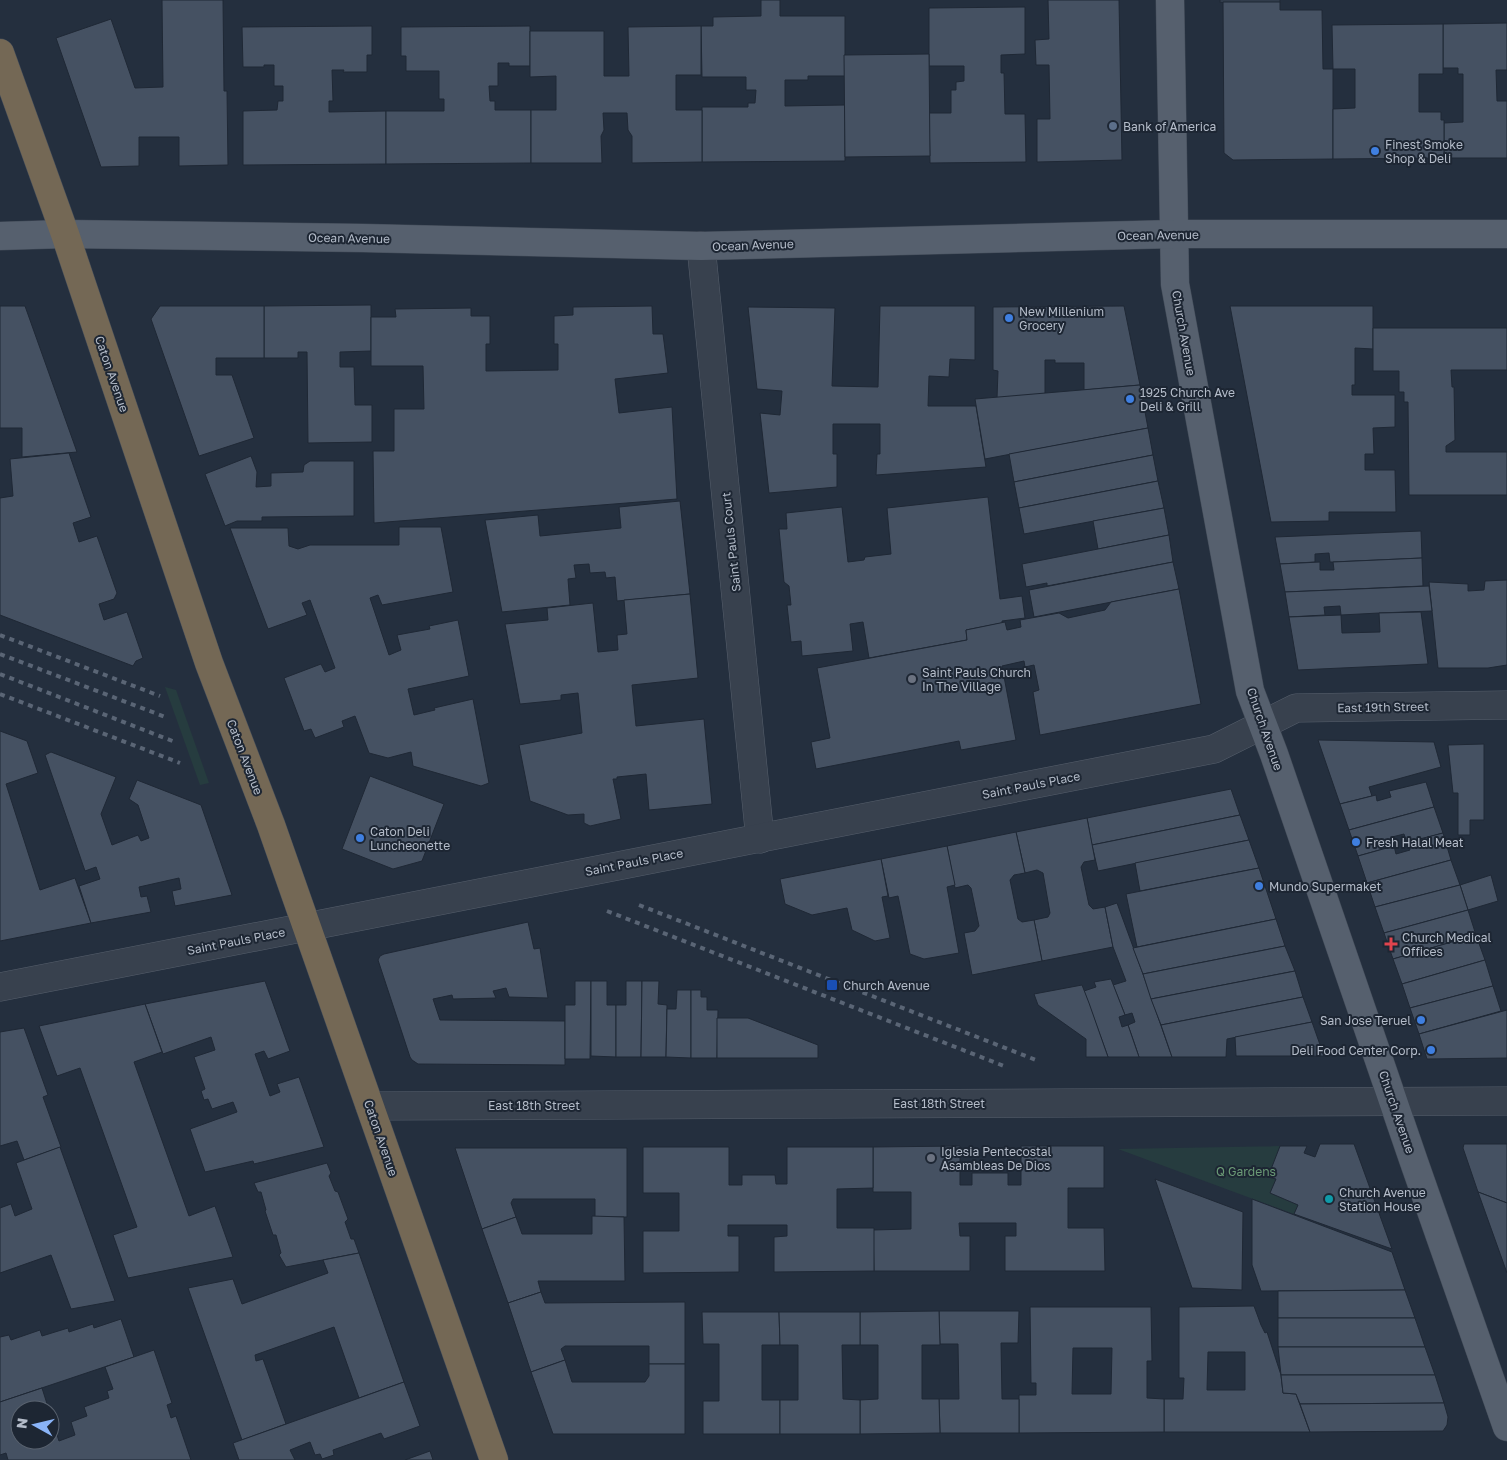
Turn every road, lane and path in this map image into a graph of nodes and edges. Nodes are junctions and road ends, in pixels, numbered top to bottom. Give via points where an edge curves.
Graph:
1 (1170, 0) edge
2 (0, 52) edge
3 (65, 234) junction
4 (1174, 234) junction
5 (1507, 234) edge
6 (0, 236) edge
7 (701, 246) junction
8 (1507, 705) edge
9 (1263, 725) junction
10 (760, 838) junction
11 (307, 927) junction
12 (0, 987) edge
13 (1507, 1101) edge
14 (1393, 1102) junction
15 (370, 1106) junction
16 (1507, 1427) edge
17 (494, 1460) edge

1 - 4 main road, Church Avenue
2 - 3 highway, Caton Avenue
3 - 6 main road, Ocean Avenue
3 - 7 main road, Ocean Avenue
3 - 11 highway, Caton Avenue via 209,663
4 - 5 main road, Ocean Avenue
4 - 7 main road, Ocean Avenue
4 - 9 main road, Church Avenue via 1175,284 1250,691
7 - 10 street, Saint Pauls Court
8 - 9 street, East 19th Street via 1296,708
9 - 10 street, Saint Pauls Place via 1214,749
9 - 14 main road, Church Avenue
10 - 11 street, Saint Pauls Place
11 - 12 street, Saint Pauls Place
11 - 15 highway, Caton Avenue
13 - 14 street, East 18th Street
14 - 15 street, East 18th Street
14 - 16 main road, Church Avenue
15 - 17 highway, Caton Avenue

